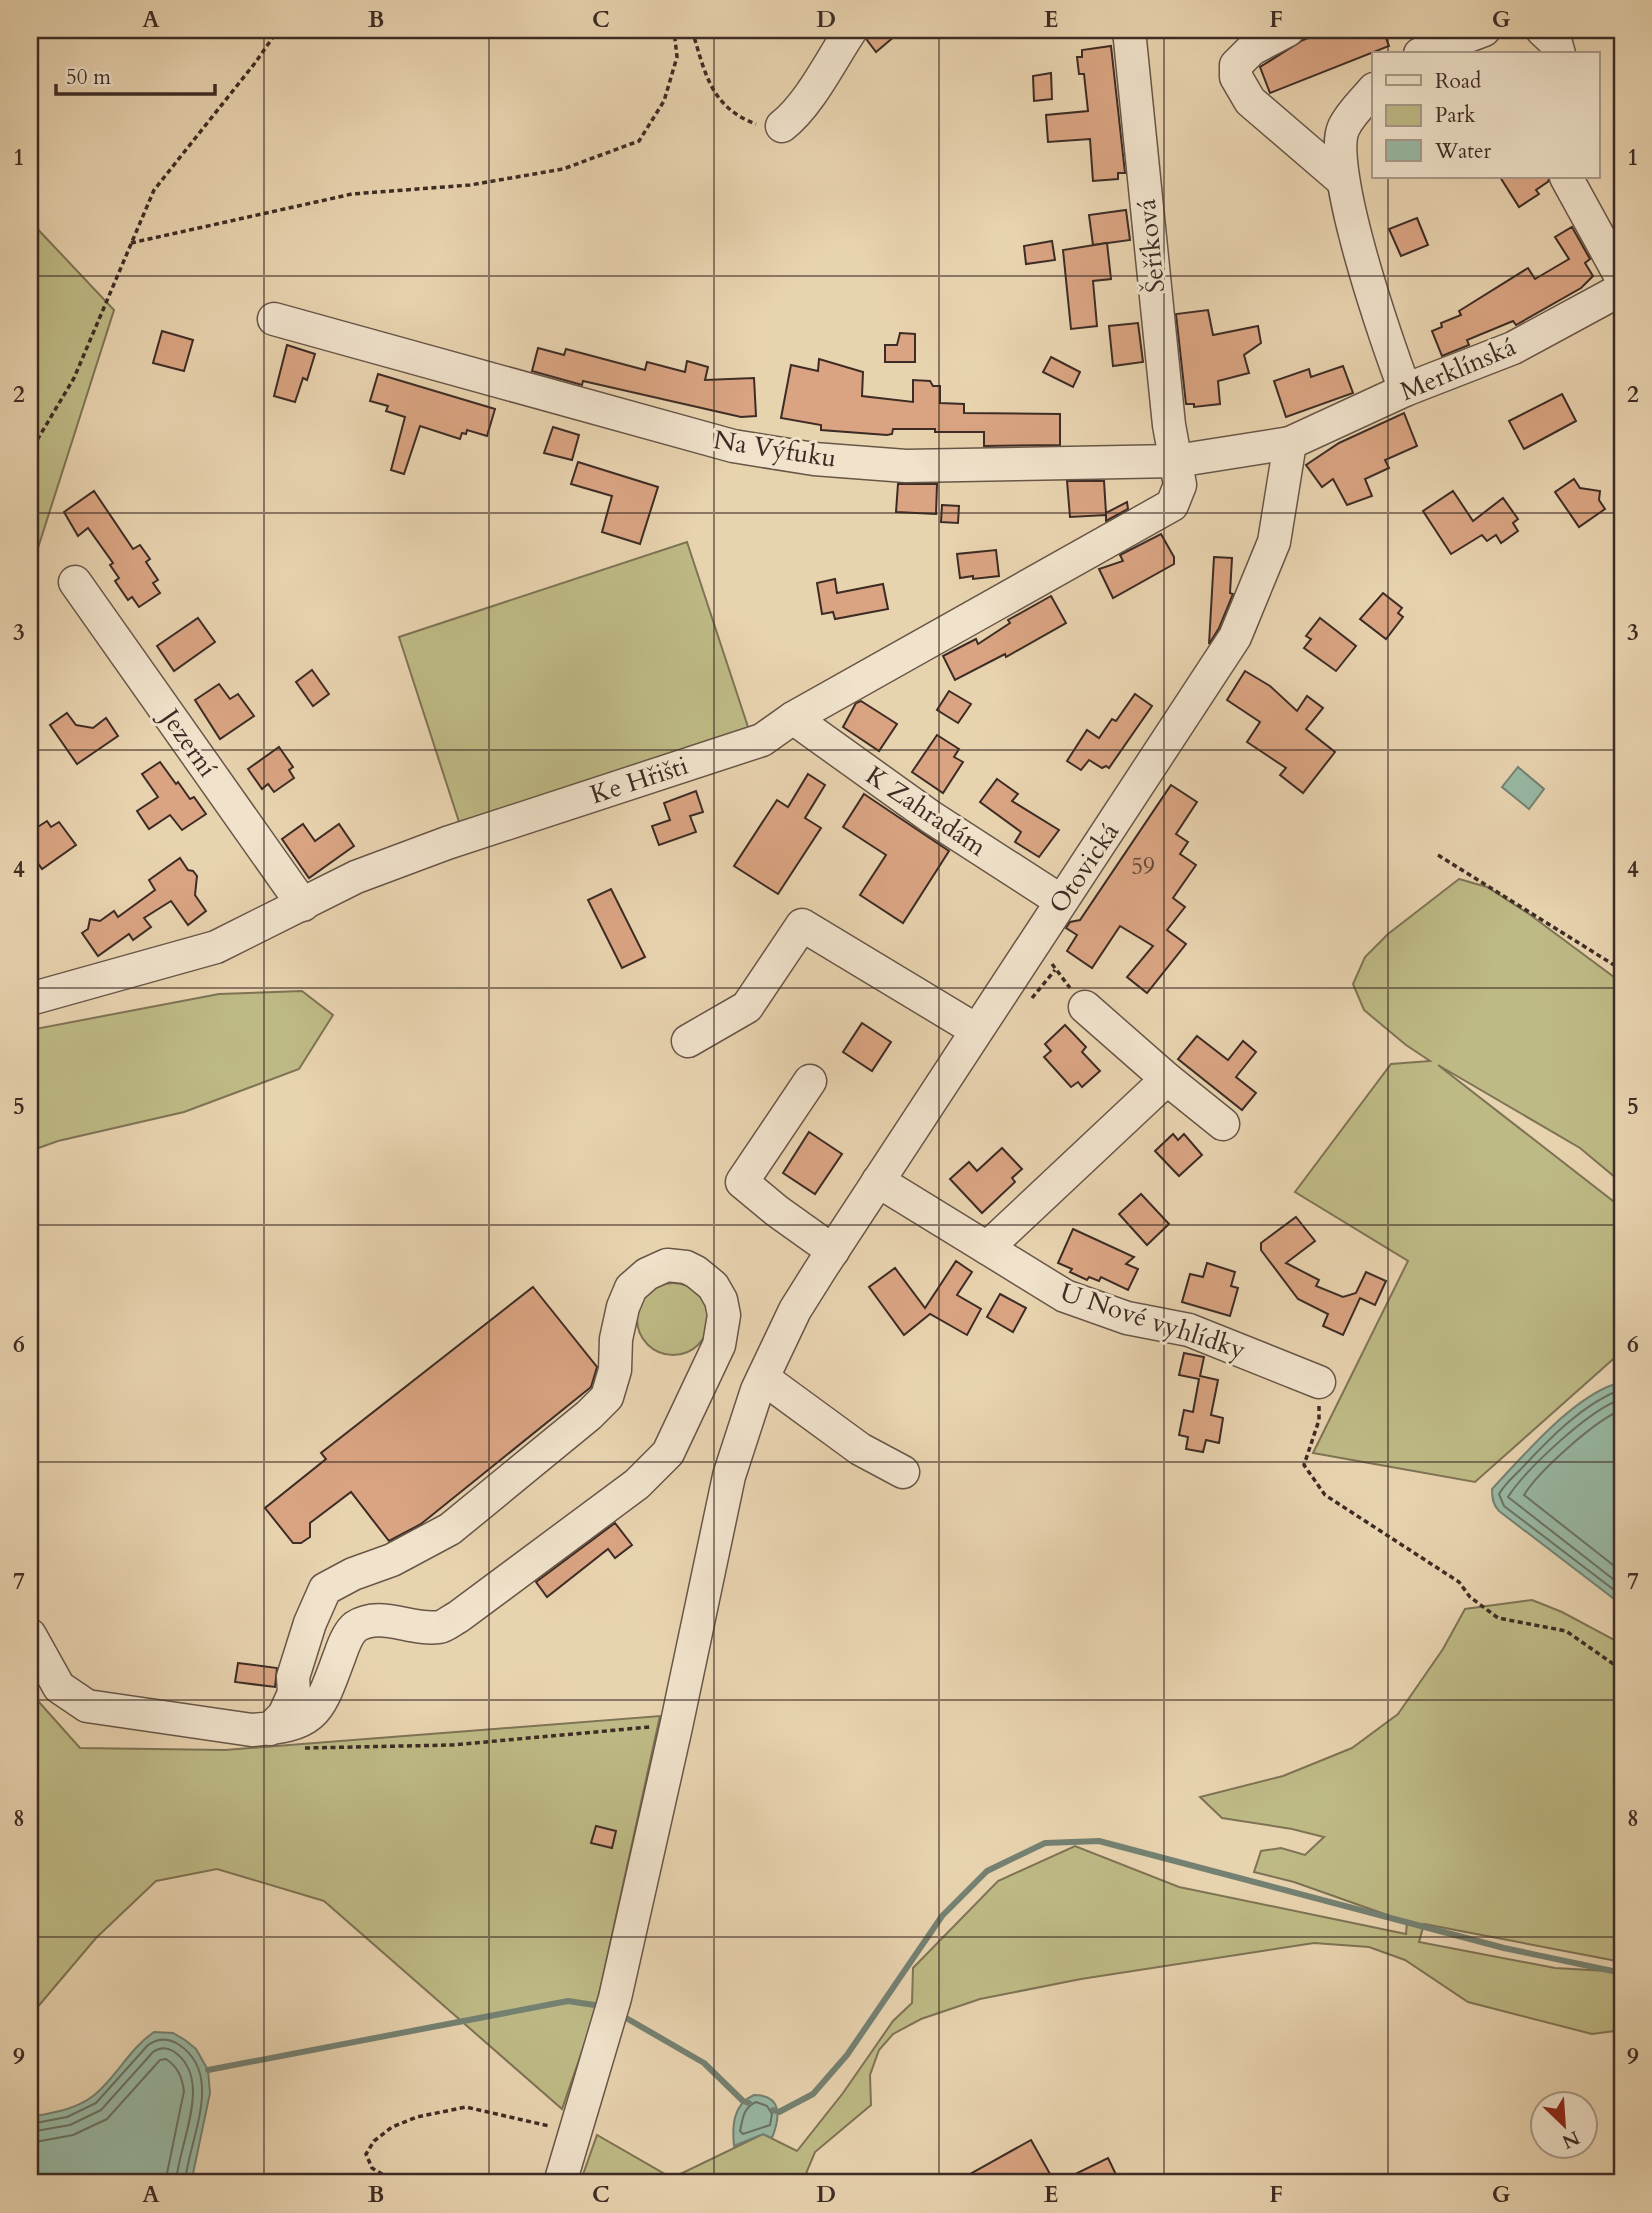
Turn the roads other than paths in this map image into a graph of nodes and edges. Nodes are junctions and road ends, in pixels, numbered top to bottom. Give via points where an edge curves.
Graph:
1 (850, 30) edge
2 (1129, 30) edge
3 (1288, 30) edge
4 (1484, 30) edge
5 (1542, 30) edge
6 (1424, 45) edge
7 (1558, 52) edge
8 (1372, 92) edge
9 (782, 127) road end
10 (1567, 178) edge
11 (1342, 180) junction
12 (1622, 279) edge
13 (1622, 289) edge
14 (274, 319) dead end
15 (1405, 390) junction
16 (1290, 443) junction
17 (1176, 461) junction
18 (75, 582) dead end
19 (793, 718) junction
20 (1061, 901) junction
21 (303, 905) junction
22 (30, 999) edge
23 (1085, 1007) dead end
24 (976, 1030) junction
25 (688, 1041) dead end
26 (1167, 1080) junction
27 (810, 1081) dead end
28 (1223, 1124) dead end
29 (878, 1181) junction
30 (987, 1248) junction
31 (827, 1259) junction
32 (763, 1378) junction
33 (1319, 1382) road end
34 (903, 1472) dead end
35 (30, 1635) edge
36 (270, 1728) junction
37 (560, 2183) edge

1 - 9 street
2 - 17 street, Šeříková
3 - 11 street via 1252,49 1236,65 1236,78 1250,101
4 - 6 street
5 - 7 street
8 - 11 street via 1343,128
10 - 12 street
11 - 15 street
13 - 15 street, Merklínská via 1513,348
14 - 17 street, Na Výfuku via 733,446 814,459 906,466
15 - 16 street, Merklínská
16 - 17 street, Na Výfuku
16 - 20 street, Otovická via 1274,542 1235,637
17 - 19 street, Ke Hřišti via 1180,485 1172,505
18 - 21 street, Jezerní
19 - 20 street, K Zahradám via 931,817
19 - 21 street, Ke Hřišti via 762,740 447,843 356,877
20 - 24 street, Otovická
21 - 22 street, Ke Hřišti via 216,947
23 - 26 street
24 - 25 street via 802,925 747,1007
24 - 29 street, Otovická
26 - 28 street
26 - 30 street
27 - 31 street via 742,1182
29 - 30 street, U Nové vyhlídky
29 - 31 street, Otovická
30 - 33 street, U Nové vyhlídky via 1065,1296 1127,1318 1189,1330
31 - 32 street, Otovická via 795,1310
32 - 34 street via 860,1449
32 - 37 street, Otovická via 729,1476 608,2021
35 - 36 street via 59,1687 87,1706 253,1730
36 - 36 street via 284,1715 294,1693 293,1677 325,1589 450,1529 607,1397 623,1307 631,1288 647,1274 667,1265 686,1267 713,1286 724,1315 719,1346 668,1452 637,1484 440,1627 371,1619 353,1628 316,1709 304,1720

